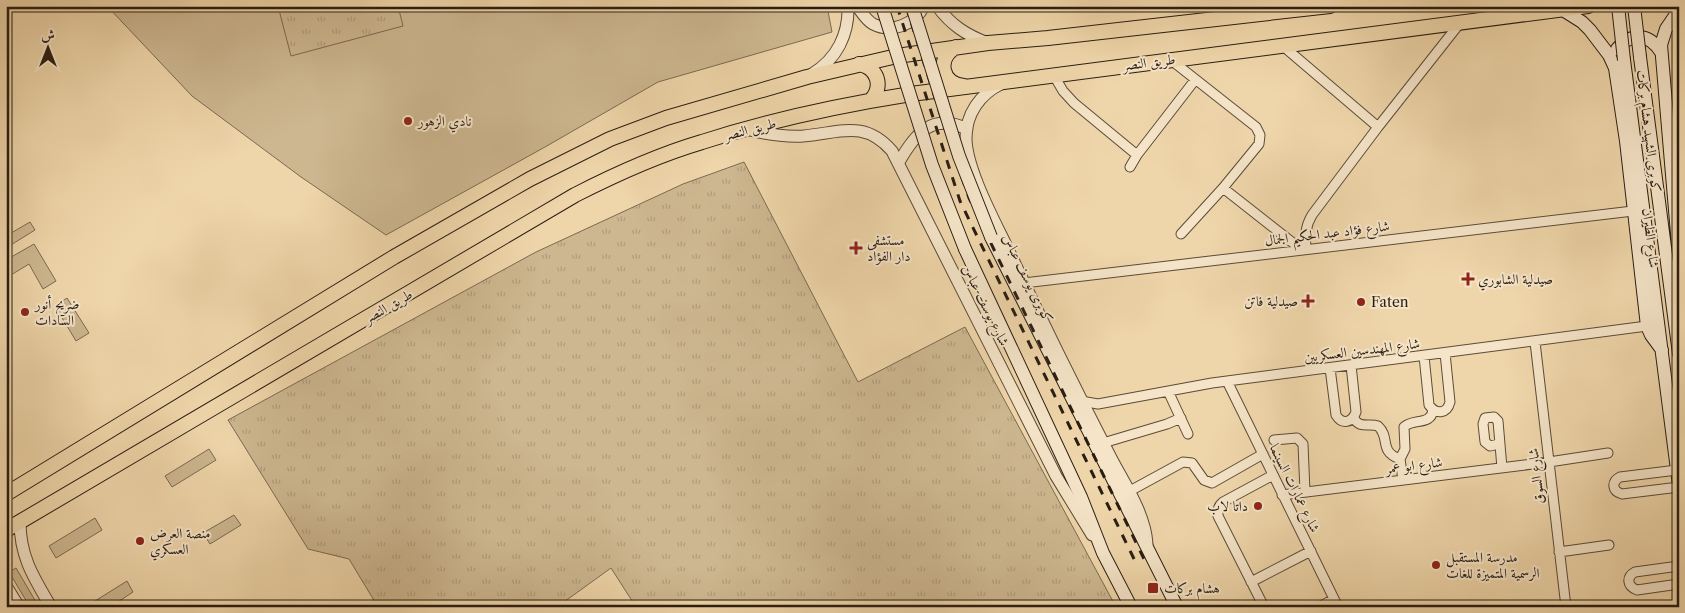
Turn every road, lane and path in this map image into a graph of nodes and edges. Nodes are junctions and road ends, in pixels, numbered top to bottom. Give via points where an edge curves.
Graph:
1 (848, 6) edge
2 (857, 6) edge
3 (882, 6) edge
4 (912, 6) edge
5 (924, 6) edge
6 (937, 6) edge
7 (1330, 6) edge
8 (1588, 6) edge
9 (1618, 6) edge
10 (1634, 6) edge
11 (1563, 10) junction
12 (1679, 10) edge
13 (1460, 23) junction
14 (988, 43) junction
15 (1282, 46) junction
16 (956, 47) junction
17 (1661, 52) junction
18 (1171, 60) junction
19 (858, 64) junction
20 (1620, 64) junction
21 (1053, 74) junction
22 (807, 77) junction
23 (1017, 79) junction
24 (1195, 80) junction
25 (964, 86) junction
26 (871, 100) junction
27 (1378, 126) junction
28 (746, 129) junction
29 (967, 129) junction
30 (1137, 155) junction
31 (899, 162) junction
32 (1130, 167) dead end
33 (1223, 188) junction
34 (1633, 211) junction
35 (1181, 234) dead end
36 (1304, 250) junction
37 (1679, 257) edge
38 (1024, 283) junction
39 (1648, 326) junction
40 (1534, 342) junction
41 (1678, 348) edge
42 (1662, 350) junction
43 (1445, 353) junction
44 (1424, 356) junction
45 (1351, 366) junction
46 (1330, 368) junction
47 (1227, 381) junction
48 (1168, 391) junction
49 (1082, 401) junction
50 (1433, 410) junction
51 (1181, 418) junction
52 (1354, 418) junction
53 (1188, 434) dead end
54 (1274, 440) dead end
55 (1103, 443) junction
56 (1499, 444) dead end
57 (1608, 453) dead end
58 (1263, 454) junction
59 (1400, 459) junction
60 (1548, 462) junction
61 (1502, 468) junction
62 (1677, 470) junction
63 (1273, 475) junction
64 (1403, 480) junction
65 (1679, 486) edge
66 (1128, 492) junction
67 (1305, 492) junction
68 (6, 494) edge
69 (1282, 495) junction
70 (20, 522) junction
71 (6, 530) edge
72 (1608, 545) dead end
73 (1147, 551) junction
74 (1311, 551) junction
75 (1103, 552) junction
76 (1559, 552) junction
77 (1679, 566) edge
78 (1251, 582) junction
79 (1679, 584) edge
80 (6, 586) edge
81 (1336, 603) edge
82 (19, 607) edge
83 (51, 607) edge
84 (1130, 607) edge
85 (1177, 607) edge
86 (1264, 607) edge
87 (1319, 607) edge
88 (1566, 607) edge

1 - 22 street via 847,26 841,44 830,60
2 - 5 street via 872,23 893,28 913,20
3 - 75 main road, bridge via 932,165 965,249 1082,497
4 - 73 main road, كوبرى يوسف عباس, bridge via 956,148 991,237
6 - 14 street via 957,28
7 - 14 highway
8 - 11 highway, طريق النصر
9 - 20 main road, كوبرى الشهيد هشام بركات, bridge
10 - 41 main road, كوبرى الشهيد هشام بركات, bridge
11 - 13 highway, طريق النصر
11 - 20 main road, شارع الطيران via 1582,22
12 - 17 main road, شارع الطيران via 1666,28
13 - 15 highway, طريق النصر
13 - 27 street
14 - 16 highway
15 - 18 highway, طريق النصر
15 - 27 street
16 - 19 highway
16 - 25 highway via 944,58 944,73 954,84
17 - 20 main road via 1648,39 1630,38 1617,50 1614,58
17 - 37 main road, شارع الطيران
18 - 21 highway, طريق النصر
18 - 24 street
19 - 22 highway
19 - 26 highway via 872,70 877,78 877,92
20 - 34 main road, شارع الطيران
20 - 42 main road, كوبرى الشهيد هشام بركات
21 - 23 highway, طريق النصر
21 - 30 street via 1074,103
22 - 68 highway via 666,118 610,139 556,165 394,257
23 - 25 highway, طريق النصر
23 - 29 street via 999,85 984,96 973,111
24 - 30 street
24 - 33 street via 1256,126 1260,135 1259,144
25 - 26 highway, طريق النصر
26 - 28 highway, طريق النصر
27 - 36 street via 1307,223
28 - 31 street, شارع يوسف عباس via 793,136 864,130 884,142
28 - 70 highway, طريق النصر via 666,154 575,195
29 - 31 street via 952,124 929,127 916,136
29 - 38 street via 967,146 978,182
30 - 32 street
31 - 75 street, شارع يوسف عباس via 1056,476
33 - 35 street
33 - 36 street
34 - 36 street, شارع فؤاد عبد الحكيم الجمال
34 - 39 main road, شارع الطيران
36 - 38 street, شارع فؤاد عبد الحكيم الجمال
38 - 49 street
39 - 40 street, شارع المهندسين العسكريين
39 - 42 main road, شارع الطيران
40 - 43 street, شارع المهندسين العسكريين
40 - 60 street, شارع السوق
42 - 62 main road, شارع الطيران
43 - 44 street, شارع المهندسين العسكريين
43 - 50 street via 1450,402 1444,412
44 - 45 street, شارع المهندسين العسكريين
44 - 50 street via 1429,405
45 - 46 street, شارع المهندسين العسكريين
45 - 52 street
46 - 47 street, شارع المهندسين العسكريين
46 - 52 street via 1336,415 1344,422
47 - 48 street, شارع المهندسين العسكريين
47 - 58 street, شارع عمارات السينما
48 - 49 street, شارع المهندسين العسكريين via 1098,404
48 - 51 street
49 - 55 street
50 - 59 street via 1429,419 1404,427 1405,449
51 - 53 street
51 - 55 street
52 - 59 street via 1360,425 1382,429 1387,451
54 - 67 street via 1297,438 1303,444
55 - 66 street
56 - 61 street
57 - 60 street, شارع ابو عمر
58 - 63 street, شارع عمارات السينما
58 - 66 street via 1212,482 1204,480 1192,463 1183,462
59 - 64 street
60 - 61 street, شارع ابو عمر
60 - 76 street, شارع السوق
61 - 64 street, شارع ابو عمر
62 - 65 main road, شارع الطيران
62 - 65 street via 1620,477 1613,484 1622,494
63 - 69 street, شارع عمارات السينما
63 - 78 street via 1219,505 1218,516
64 - 67 street, شارع ابو عمر
66 - 73 street via 1144,525
67 - 69 street, شارع ابو عمر
69 - 74 street, شارع عمارات السينما
70 - 71 highway, طريق النصر
70 - 83 street via 20,541 25,559
72 - 76 street
73 - 85 main road
74 - 78 street
74 - 81 street, شارع عمارات السينما
75 - 84 main road, شارع يوسف عباس
76 - 88 street, شارع السوق
77 - 79 street via 1635,572 1628,579 1632,588 1637,590
78 - 86 street
80 - 82 street
81 - 87 street

